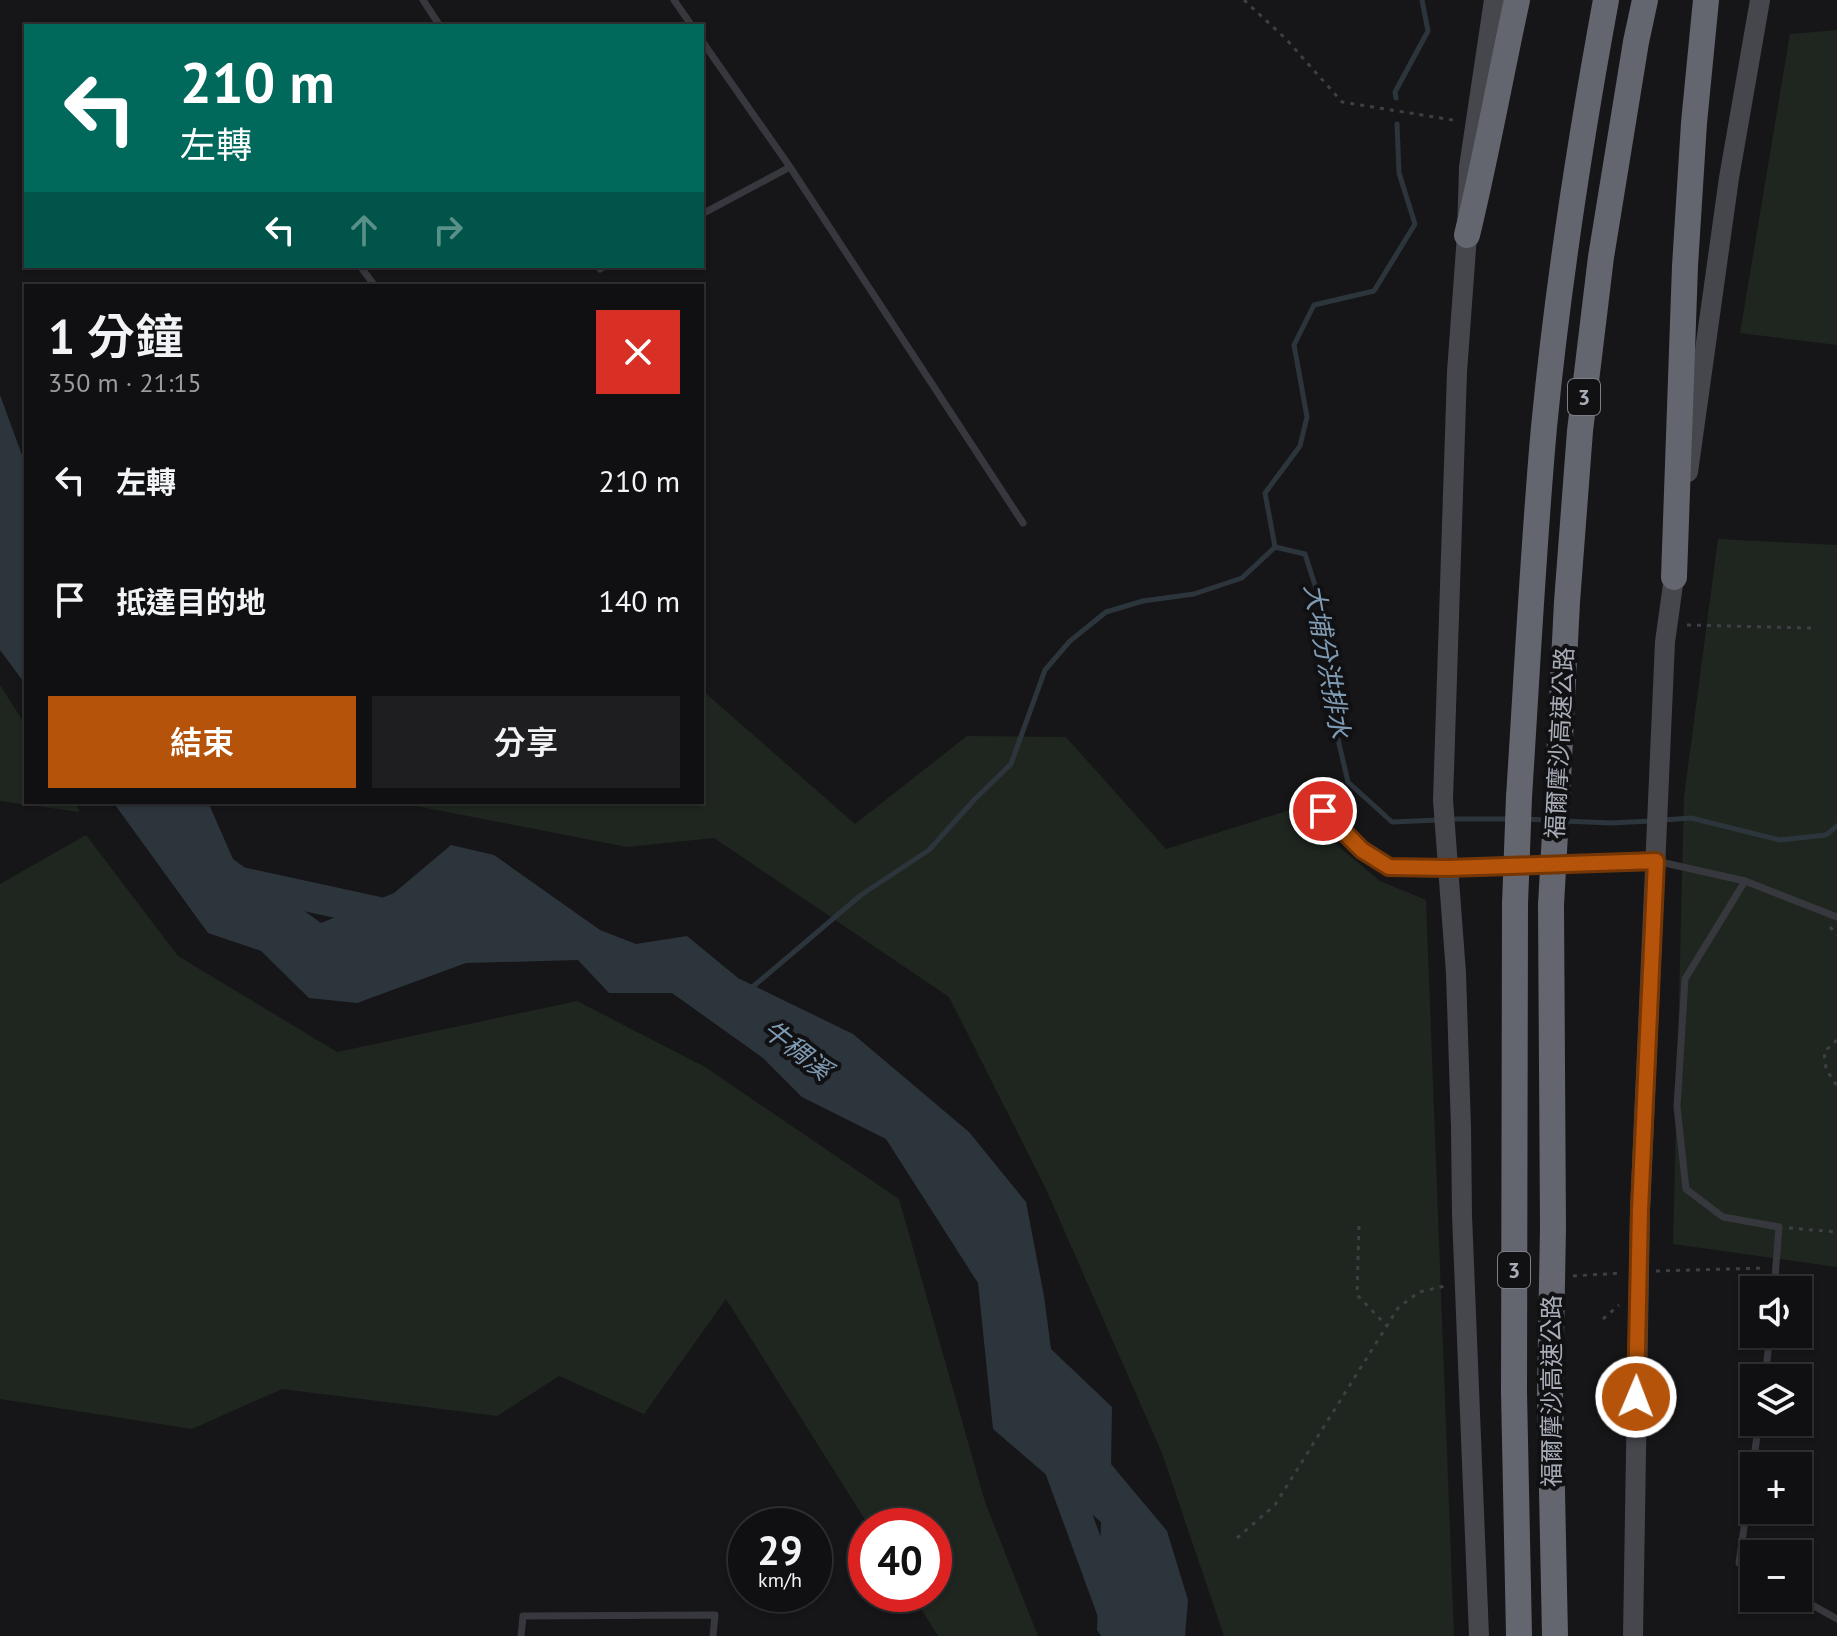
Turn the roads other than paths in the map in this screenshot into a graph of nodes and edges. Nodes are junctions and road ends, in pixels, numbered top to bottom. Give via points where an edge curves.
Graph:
1 (423, 0) edge
2 (674, 0) edge
3 (1494, 0) edge
4 (1517, 0) edge
5 (1606, 0) edge
6 (1645, 0) edge
7 (1706, 0) edge
8 (1760, 0) edge
9 (439, 24) edge
10 (691, 24) edge
11 (704, 44) edge
12 (790, 167) junction
13 (704, 213) edge
14 (1467, 235) junction
15 (1023, 523) dead end
16 (1674, 577) junction
17 (1323, 811) dead end
18 (1656, 861) junction
19 (1448, 868) junction
20 (1745, 881) junction
21 (1837, 917) edge
22 (1775, 1276) edge
23 (1757, 1436) edge
24 (1742, 1540) edge
25 (1812, 1605) edge
26 (1837, 1619) edge
27 (521, 1636) edge
28 (713, 1636) edge
29 (1479, 1636) edge
30 (1519, 1636) edge
31 (1555, 1636) edge
32 (1633, 1636) edge

1 - 9 lane
2 - 10 lane
3 - 14 street via 1469,167
4 - 14 highway
5 - 30 highway, 福爾摩沙高速公路 / 3, bridge via 1564,253 1544,427 1519,797 1514,1392
6 - 31 highway, 福爾摩沙高速公路 / 3, bridge via 1601,257 1567,602 1551,905
7 - 16 highway via 1685,266
8 - 16 street via 1729,178
11 - 12 lane
12 - 13 lane
12 - 15 lane
14 - 19 street via 1457,372 1443,785
16 - 18 street via 1665,642
17 - 19 lane via 1362,850 1389,867
18 - 19 lane
18 - 20 lane
18 - 32 street, bridge via 1640,1210
19 - 29 street, bridge
20 - 21 lane
20 - 22 lane via 1685,979 1677,1107 1686,1189 1723,1217 1779,1227
23 - 24 lane
25 - 26 lane
27 - 28 lane via 523,1616 715,1615

